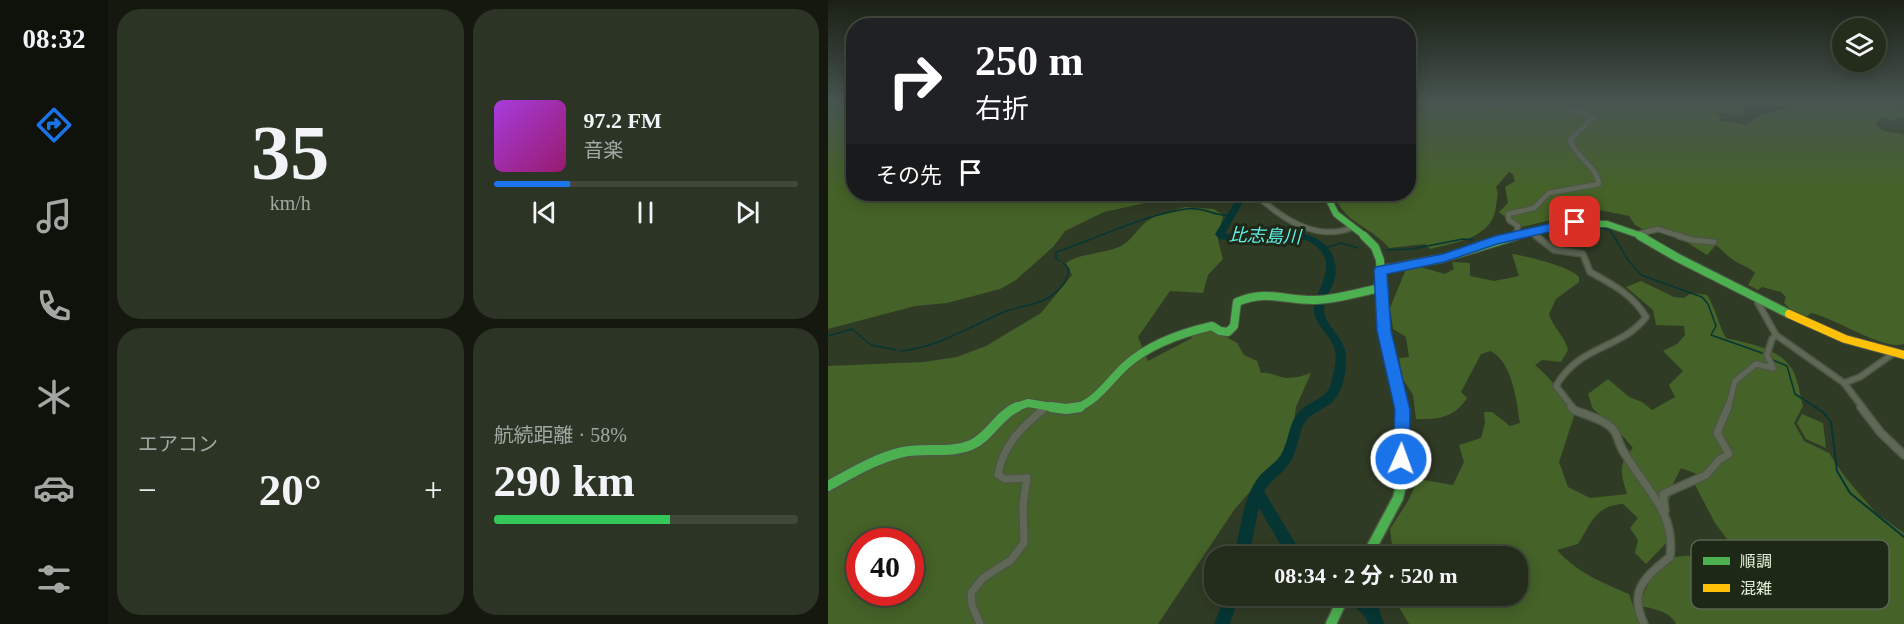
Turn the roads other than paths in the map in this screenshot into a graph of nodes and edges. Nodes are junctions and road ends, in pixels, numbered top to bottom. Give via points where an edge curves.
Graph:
1 (1578, 131) edge
2 (1263, 201) edge
3 (1330, 201) edge
4 (1351, 228) junction
5 (1531, 232) junction
6 (1637, 234) junction
7 (1516, 235) junction
8 (1714, 242) dead end
9 (1380, 270) junction
10 (1381, 288) junction
11 (1760, 300) junction
12 (1776, 335) junction
13 (1894, 353) junction
14 (1904, 355) edge
15 (1844, 383) junction
16 (1046, 406) junction
17 (1904, 455) edge
18 (828, 486) edge
19 (1666, 514) junction
20 (1372, 546) edge
21 (1339, 606) edge
22 (1332, 621) edge
23 (980, 624) edge
24 (1342, 624) edge
25 (1644, 624) edge

1 - 7 street via 1570,140 1597,173 1599,182 1592,187 1549,193 1534,208 1508,214 1509,220 1518,226
2 - 4 street via 1294,225 1332,233
3 - 4 street via 1336,214
4 - 9 street via 1375,247
5 - 6 street via 1588,222
5 - 7 street
5 - 19 street via 1554,250 1583,254 1590,272 1621,289 1644,312 1643,323 1580,356 1560,374 1556,386 1574,410 1615,431
6 - 8 street via 1658,229 1692,240
6 - 11 street
7 - 9 street via 1444,258
9 - 10 street
10 - 16 street via 1312,300 1255,294 1238,302 1234,326 1228,332 1212,326 1173,339 1126,365 1104,391 1082,406 1065,410
10 - 20 street via 1386,348 1403,410 1402,475 1398,498
11 - 12 street via 1765,319
11 - 13 street via 1841,340
12 - 15 street
12 - 19 street via 1767,356 1773,368 1756,364 1735,381 1717,433 1729,454 1706,475 1663,495
13 - 14 street
13 - 15 street via 1860,377
15 - 17 street via 1881,433
16 - 18 street via 1016,406 996,419 980,440 970,446 900,453
16 - 23 street via 1022,428 1000,460 998,475 1027,478 1025,536 1018,555 986,576 971,592
19 - 25 street via 1672,542 1670,557 1645,577 1635,602
21 - 22 street
22 - 24 street

